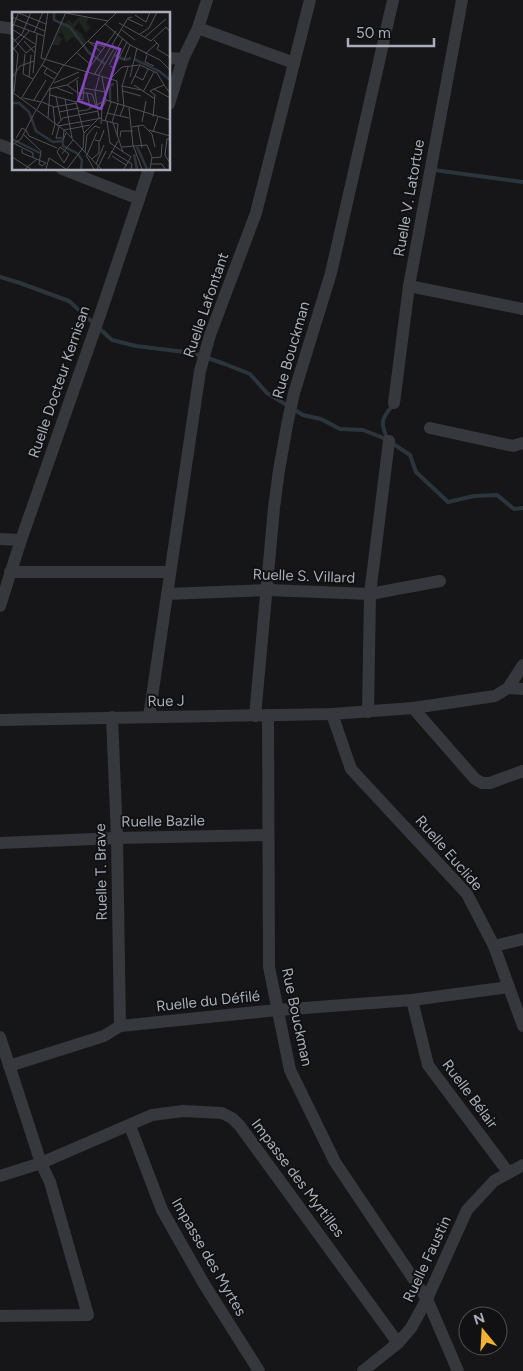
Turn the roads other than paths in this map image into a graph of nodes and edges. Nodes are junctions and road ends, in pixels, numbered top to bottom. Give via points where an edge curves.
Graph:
1 (207, 0) edge
2 (310, 0) edge
3 (393, 0) edge
4 (462, 0) edge
5 (198, 28) junction
6 (170, 58) edge
7 (183, 60) junction
8 (294, 63) junction
9 (170, 101) edge
10 (0, 145) edge
11 (12, 149) edge
12 (65, 170) edge
13 (148, 170) edge
14 (139, 199) junction
15 (409, 286) junction
16 (523, 309) edge
17 (394, 403) dead end
18 (430, 428) dead end
19 (388, 441) dead end
20 (523, 443) edge
21 (0, 539) edge
22 (21, 540) junction
23 (10, 572) junction
24 (170, 572) junction
25 (440, 580) dead end
26 (268, 590) junction
27 (167, 594) junction
28 (370, 594) junction
29 (0, 606) edge
30 (523, 665) edge
31 (508, 688) junction
32 (523, 688) edge
33 (413, 708) junction
34 (368, 712) junction
35 (332, 714) junction
36 (268, 715) junction
37 (255, 716) junction
38 (112, 717) junction
39 (149, 717) junction
40 (0, 720) edge
41 (523, 771) edge
42 (267, 835) junction
43 (117, 838) junction
44 (0, 843) edge
45 (523, 939) edge
46 (494, 946) junction
47 (509, 987) junction
48 (412, 1000) junction
49 (277, 1010) junction
50 (120, 1026) junction
51 (523, 1026) edge
52 (0, 1037) edge
53 (9, 1066) junction
54 (130, 1126) junction
55 (41, 1163) junction
56 (523, 1165) edge
57 (508, 1172) junction
58 (0, 1176) edge
59 (427, 1299) junction
60 (0, 1316) edge
61 (398, 1343) junction
62 (259, 1371) edge
63 (363, 1371) edge
64 (458, 1371) edge

1 - 5 street
2 - 8 street, Ruelle Lafontant
3 - 26 street, Rue Bouckman via 331,274 288,420 279,470
4 - 15 street, Ruelle V. Latortue
5 - 7 street
5 - 8 street
6 - 7 street
7 - 9 street
8 - 24 street, Ruelle Lafontant via 256,213 210,335 200,371
10 - 11 street
12 - 14 street
13 - 14 street, Ruelle Docteur Kernisan
14 - 22 street, Ruelle Docteur Kernisan
15 - 16 street
15 - 17 street, Ruelle V. Latortue
18 - 20 street via 513,446
19 - 28 street
21 - 22 street
22 - 23 street, Ruelle Docteur Kernisan
23 - 24 street
23 - 29 street, Ruelle Docteur Kernisan
24 - 27 street, Ruelle Lafontant
25 - 28 street, Ruelle S. Villard
26 - 27 street, Ruelle S. Villard
26 - 28 street, Ruelle S. Villard
26 - 37 street, Rue Bouckman
27 - 39 street, Ruelle Lafontant
28 - 34 street
30 - 31 street
31 - 32 street
31 - 33 street, Rue J via 487,698
33 - 34 street, Rue J
33 - 41 street via 475,779 490,783
34 - 35 street, Rue J
35 - 36 street, Rue J
35 - 46 street, Ruelle Euclide via 351,769 467,894
36 - 37 street, Rue J
36 - 42 street, Rue Bouckman
37 - 39 street, Rue J
38 - 39 street, Rue J
38 - 40 street, Rue J
38 - 43 street, Ruelle T. Brave
42 - 43 street, Ruelle Bazile
42 - 49 street, Rue Bouckman via 269,967
43 - 44 street, Ruelle Bazile
43 - 50 street, Ruelle T. Brave
45 - 46 street
46 - 47 street, Ruelle Euclide
47 - 48 street, Ruelle du Défilé
47 - 51 street, Ruelle Euclide
48 - 49 street, Ruelle du Défilé
48 - 57 street, Ruelle Bélair via 428,1066
49 - 50 street, Ruelle du Défilé
49 - 59 street, Rue Bouckman via 290,1070 335,1162
50 - 53 street, Ruelle du Défilé via 104,1036
52 - 53 street
53 - 55 street
54 - 55 street, Impasse des Myrtilles
54 - 61 street, Impasse des Myrtilles via 152,1115 183,1110 222,1113 232,1118
54 - 62 street, Impasse des Myrtes via 162,1210
55 - 58 street, Impasse des Myrtilles
55 - 60 street via 50,1182 88,1315
56 - 57 street, Ruelle Faustin
57 - 59 street, Ruelle Faustin via 494,1181 467,1210
59 - 61 street, Ruelle Faustin via 411,1328
59 - 64 street, Rue Bouckman
61 - 63 street, Ruelle Faustin

